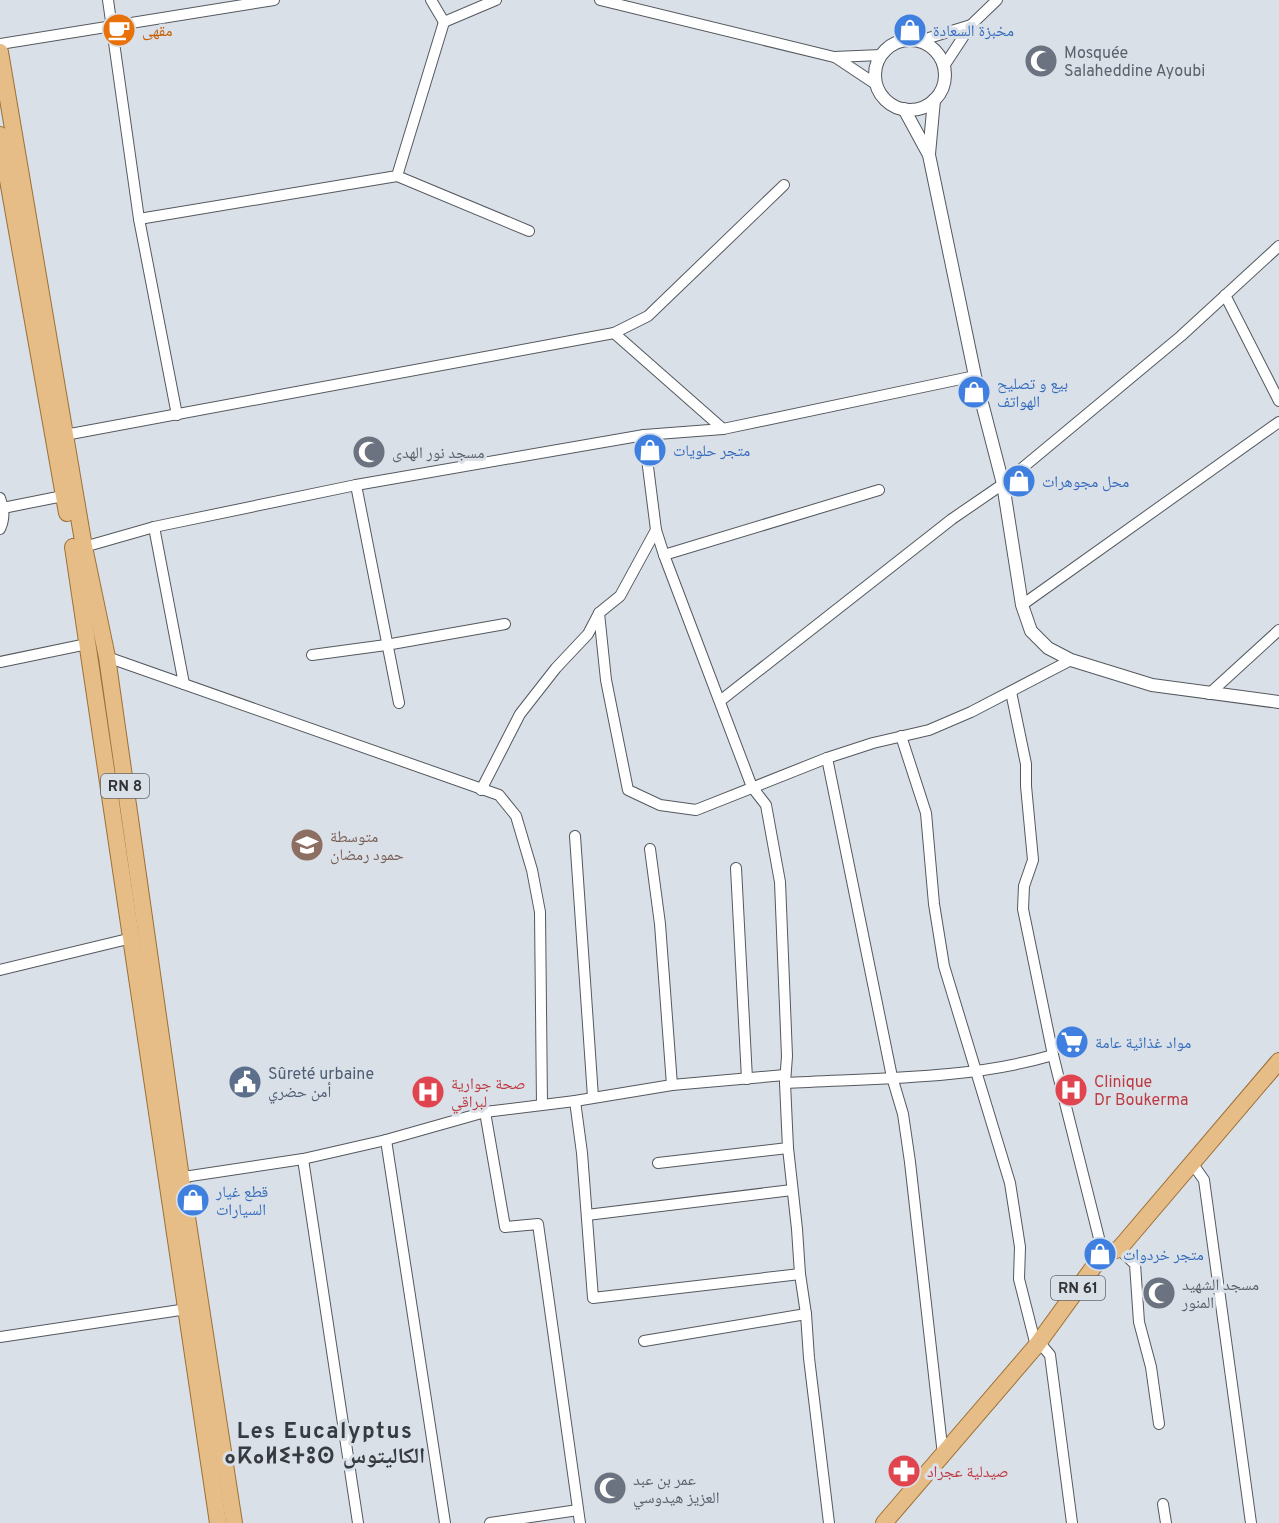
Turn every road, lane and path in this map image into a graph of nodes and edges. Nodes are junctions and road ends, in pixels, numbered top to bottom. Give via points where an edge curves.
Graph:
1 (108, 0) edge
2 (274, 0) edge
3 (431, 0) edge
4 (496, 0) edge
5 (600, 0) edge
6 (997, 0) edge
7 (444, 22) junction
8 (112, 25) junction
9 (970, 25) junction
10 (919, 41) junction
11 (0, 44) edge
12 (0, 52) edge
13 (881, 56) junction
14 (834, 57) junction
15 (944, 66) junction
16 (877, 85) junction
17 (4, 100) edge
18 (934, 100) junction
19 (904, 109) junction
20 (0, 135) edge
21 (929, 155) junction
22 (397, 176) junction
23 (784, 185) dead end
24 (139, 219) junction
25 (529, 231) dead end
26 (1279, 246) edge
27 (1225, 295) junction
28 (614, 333) junction
29 (975, 376) junction
30 (1279, 401) edge
31 (177, 415) junction
32 (1279, 422) edge
33 (723, 429) junction
34 (65, 435) junction
35 (644, 435) junction
36 (1003, 484) junction
37 (356, 485) junction
38 (879, 490) dead end
39 (63, 496) junction
40 (2, 503) edge
41 (153, 527) junction
42 (0, 529) edge
43 (656, 530) junction
44 (78, 546) junction
45 (664, 555) junction
46 (1022, 605) junction
47 (598, 613) junction
48 (505, 624) dead end
49 (1279, 630) edge
50 (87, 644) junction
51 (386, 645) junction
52 (312, 655) dead end
53 (107, 657) junction
54 (1071, 660) junction
55 (0, 662) edge
56 (184, 684) junction
57 (1011, 692) junction
58 (1209, 694) junction
59 (720, 701) junction
60 (1279, 702) edge
61 (399, 704) dead end
62 (902, 736) junction
63 (827, 758) junction
64 (752, 787) junction
65 (481, 790) junction
66 (575, 836) dead end
67 (650, 849) dead end
68 (736, 868) dead end
69 (132, 938) junction
70 (0, 970) edge
71 (1053, 1055) junction
72 (1279, 1061) edge
73 (977, 1069) junction
74 (892, 1077) junction
75 (747, 1079) junction
76 (785, 1079) junction
77 (672, 1085) junction
78 (592, 1097) junction
79 (575, 1101) junction
80 (542, 1104) junction
81 (485, 1112) junction
82 (386, 1140) junction
83 (788, 1148) junction
84 (303, 1159) junction
85 (658, 1163) dead end
86 (1192, 1163) junction
87 (174, 1179) junction
88 (792, 1190) junction
89 (587, 1215) junction
90 (1111, 1251) junction
91 (800, 1274) junction
92 (187, 1310) junction
93 (806, 1314) junction
94 (0, 1337) edge
95 (644, 1341) dead end
96 (1037, 1344) junction
97 (1159, 1424) dead end
98 (943, 1456) junction
99 (1163, 1504) dead end
100 (578, 1510) junction
101 (218, 1523) edge
102 (234, 1523) edge
103 (358, 1523) edge
104 (445, 1523) edge
105 (490, 1523) edge
106 (580, 1523) edge
107 (829, 1523) edge
108 (884, 1523) edge
109 (1072, 1523) edge
110 (1166, 1523) edge
111 (1251, 1523) edge

1 - 8 street
2 - 8 street
3 - 7 street
4 - 7 street
5 - 14 street
6 - 9 street
7 - 22 street
8 - 11 street
8 - 24 street
9 - 10 street
9 - 15 street
10 - 13 street via 894,44
10 - 15 street via 935,50
12 - 17 main road, RN 8
13 - 14 street
13 - 16 street via 875,75
14 - 16 street
15 - 18 street via 944,84
16 - 19 street via 887,101
17 - 34 main road, RN 8
18 - 19 street via 926,106
18 - 21 street
19 - 21 street
20 - 39 main road, RN 8
21 - 29 street
22 - 24 street
22 - 25 street
23 - 28 street via 648,316
24 - 31 street
26 - 27 street
27 - 30 street
27 - 36 street
28 - 31 street
28 - 33 street
29 - 33 street
29 - 36 street
31 - 34 street
32 - 46 street
33 - 35 street
34 - 44 main road, RN 8
35 - 37 street
35 - 43 street
36 - 46 street
36 - 59 street via 952,519
37 - 41 street
37 - 51 street
38 - 45 street
39 - 40 street
39 - 44 main road, RN 8
40 - 42 street
41 - 44 street
41 - 56 street
43 - 45 street
43 - 47 street via 620,596
44 - 50 main road, RN 8
44 - 53 main road, RN 8
45 - 59 street
46 - 54 street via 1031,631 1048,648
47 - 64 street via 606,680 628,790 660,805 696,810
47 - 65 street via 588,634 520,714
48 - 51 street
49 - 58 street
50 - 55 street
50 - 69 main road, RN 8
51 - 52 street
51 - 61 street
53 - 56 street
53 - 87 main road, RN 8
54 - 57 street
54 - 58 street via 1152,685
56 - 65 street
57 - 62 street via 929,730
57 - 71 street via 1026,764 1033,860 1024,886 1023,909
58 - 60 street
59 - 64 street
62 - 63 street
62 - 73 street via 926,813 944,966
63 - 64 street
63 - 74 street
64 - 76 street via 766,806 780,882
65 - 80 street via 499,795 516,816 532,870 540,912
66 - 78 street
67 - 77 street
68 - 75 street
69 - 70 street
69 - 87 main road, RN 8
71 - 73 street
71 - 90 street
72 - 86 main road, RN 61
73 - 74 street via 959,1074
73 - 96 street via 1010,1183 1020,1247 1019,1279
74 - 76 street
74 - 98 street via 903,1114 910,1162
75 - 76 street
75 - 77 street
76 - 83 street
77 - 78 street
78 - 79 street
79 - 80 street
79 - 89 street
80 - 81 street
81 - 82 street
81 - 100 street via 505,1227 538,1224
82 - 84 street
82 - 104 street
83 - 85 street
83 - 88 street
84 - 87 street
84 - 103 street
86 - 90 main road, RN 61
86 - 111 street via 1204,1180
87 - 92 main road, RN 8
87 - 102 main road, RN 8
88 - 89 street
88 - 91 street
89 - 91 street via 592,1298
90 - 96 main road, RN 61
90 - 97 street via 1135,1264 1139,1322 1151,1367
91 - 93 street
92 - 94 street
92 - 101 main road, RN 8
93 - 95 street
93 - 107 street
96 - 98 main road, RN 61
96 - 109 street via 1050,1355
98 - 108 main road, RN 61
99 - 110 street
100 - 105 street
100 - 106 street

